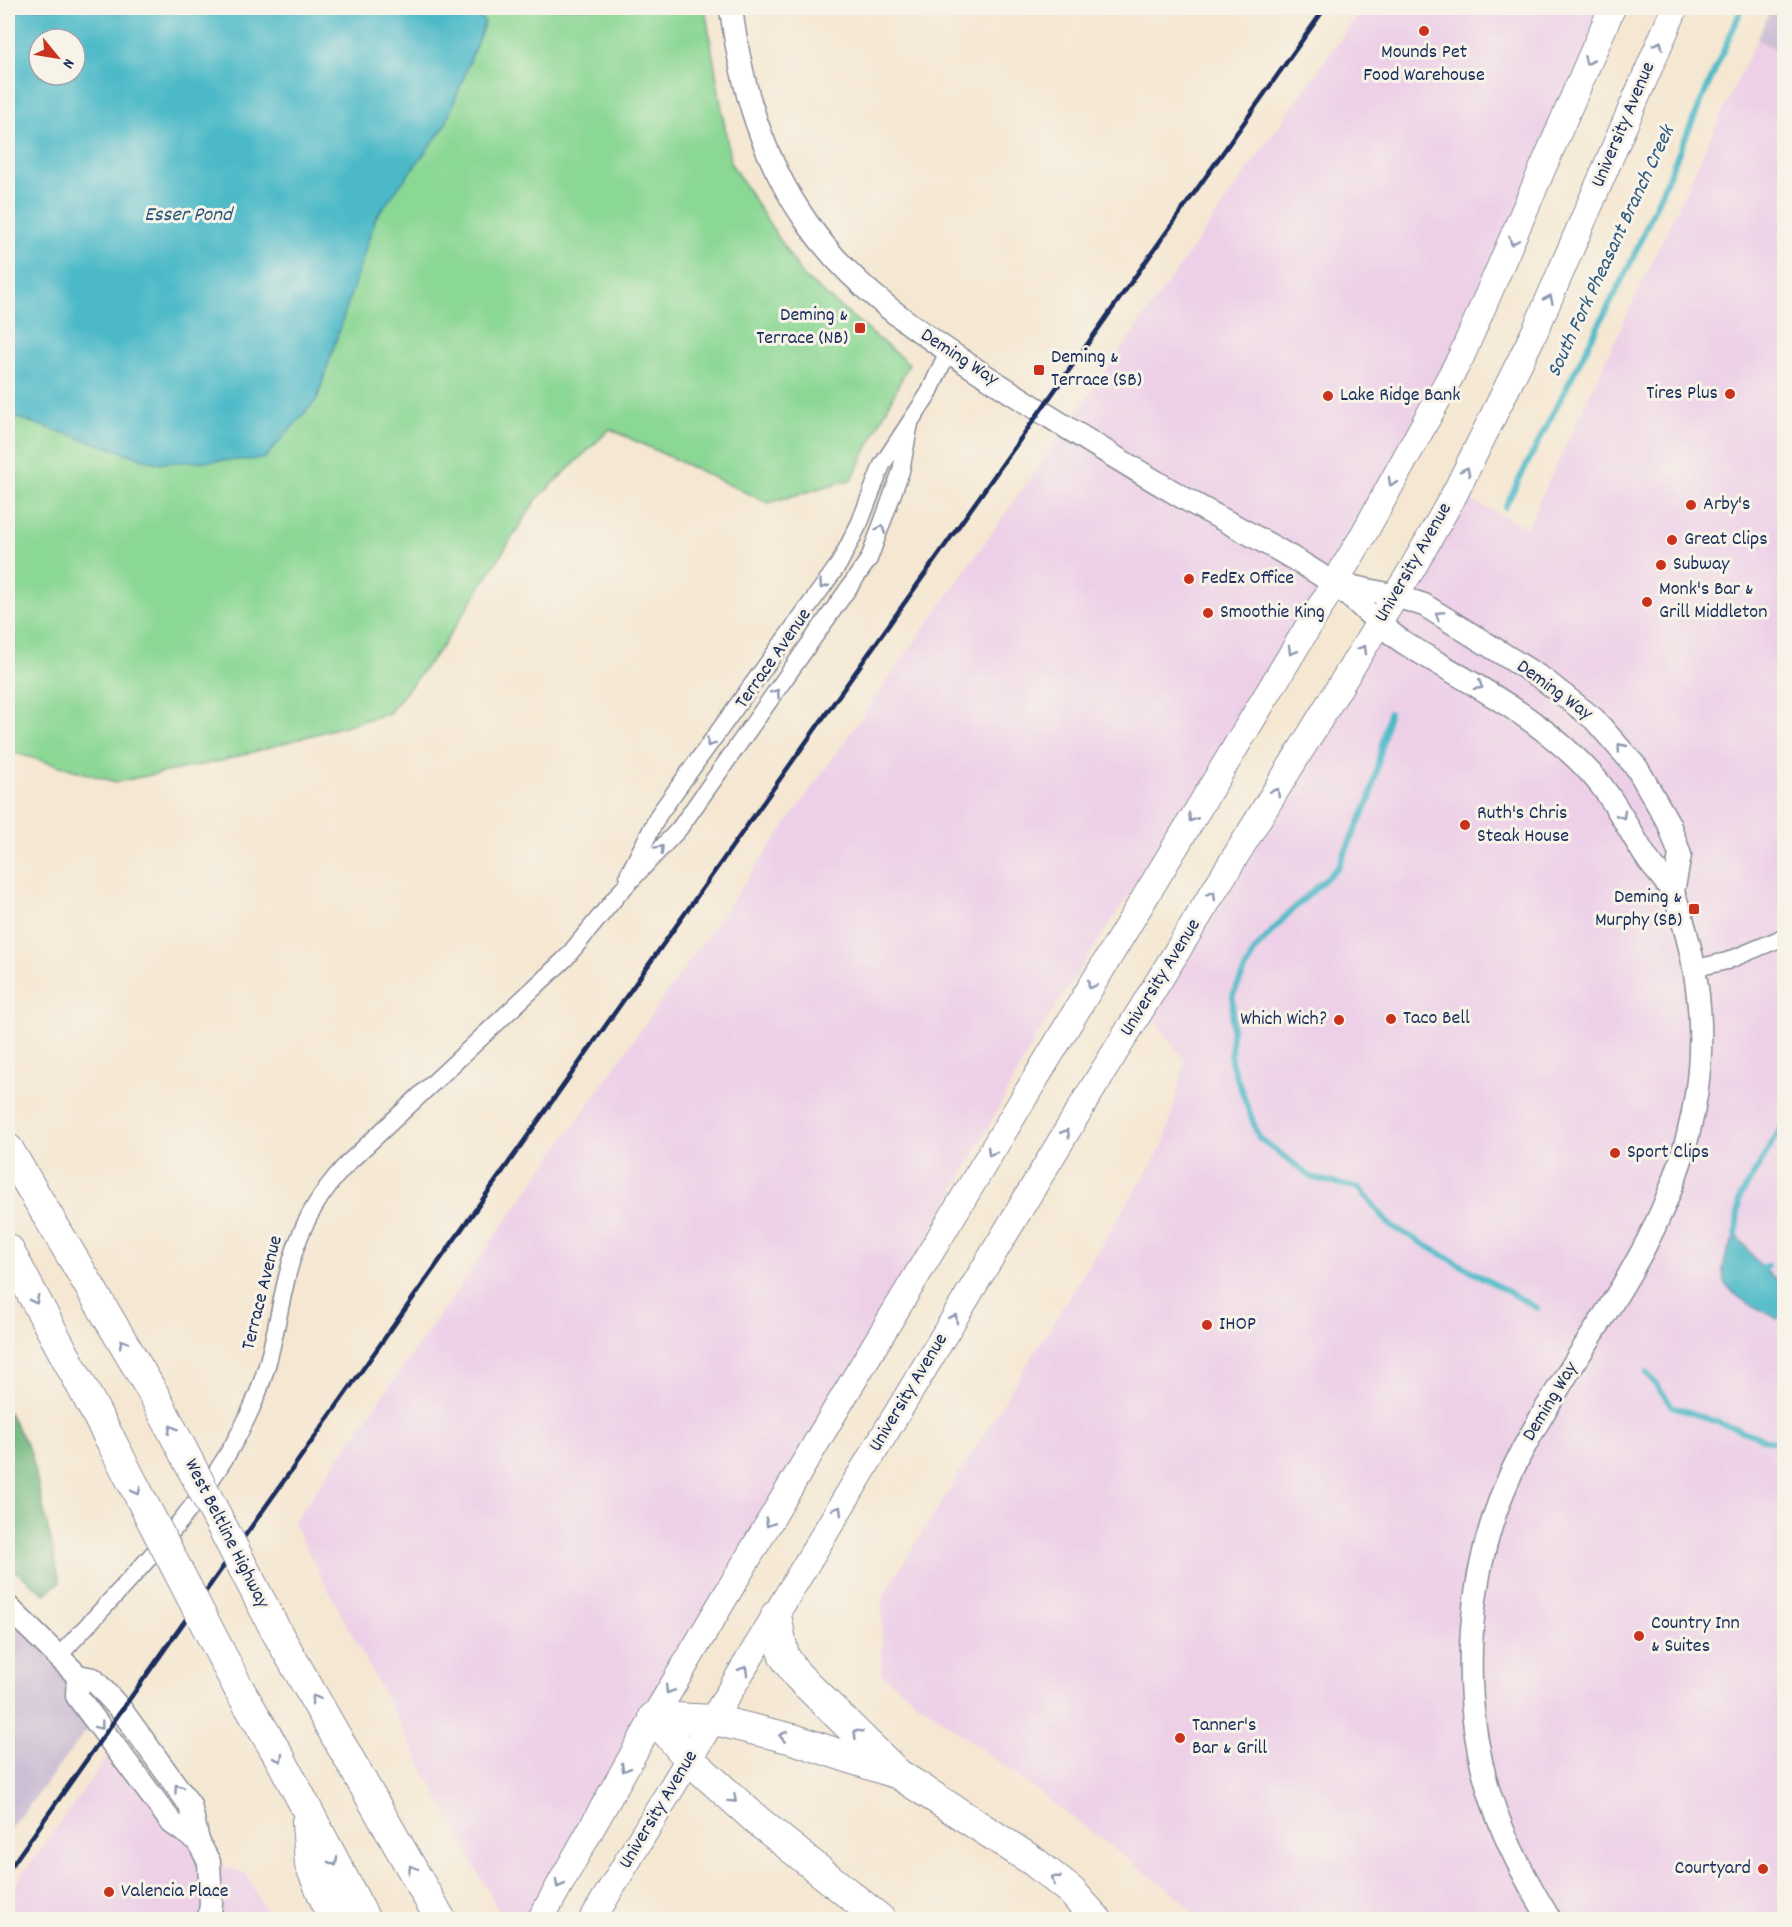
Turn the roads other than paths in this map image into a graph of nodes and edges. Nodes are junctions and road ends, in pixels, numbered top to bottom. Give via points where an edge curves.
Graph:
1 (731, 8) edge
2 (1612, 8) edge
3 (1675, 8) edge
4 (948, 351) junction
5 (910, 423) junction
6 (1334, 583) junction
7 (1396, 596) junction
8 (1379, 622) junction
9 (620, 892) junction
10 (1673, 892) junction
11 (1785, 937) edge
12 (1696, 968) junction
13 (8, 1149) edge
14 (8, 1249) edge
15 (8, 1607) edge
16 (776, 1615) junction
17 (59, 1656) junction
18 (654, 1717) junction
19 (714, 1720) junction
20 (690, 1760) junction
21 (898, 1774) junction
22 (306, 1810) junction
23 (209, 1920) edge
24 (334, 1920) edge
25 (365, 1920) edge
26 (441, 1920) edge
27 (540, 1920) edge
28 (592, 1920) edge
29 (882, 1920) edge
30 (1097, 1920) edge
31 (1550, 1920) edge

1 - 4 street, Deming Way via 736,50 755,120 769,156 803,217 865,289
2 -> 6 main road via 1461,357
7 -> 3 main road, University Avenue via 1455,493 1528,345
4 - 5 street, Terrace Avenue
4 - 6 street, Deming Way via 1157,482
5 -> 9 street, Terrace Avenue via 882,465 860,522 838,564 659,814
9 -> 5 street, Terrace Avenue via 679,829 857,577 881,531 901,471
6 - 7 street, Deming Way
6 - 8 street, Deming Way
6 -> 18 main road
7 - 8 main road, University Avenue
10 -> 7 street, Deming Way via 1680,855 1669,824 1637,768 1615,740 1543,679 1424,605
8 -> 10 street, Deming Way via 1401,641 1511,705 1563,746 1603,788
16 -> 8 main road, University Avenue
9 - 17 street, Terrace Avenue via 566,958 350,1161 321,1194 289,1262 266,1371 246,1420 158,1550
10 - 12 street, Deming Way
11 - 12 street via 1727,961
12 - 31 street, Deming Way via 1699,1090 1681,1165 1670,1196 1634,1266 1519,1456 1489,1531 1475,1594 1473,1692 1486,1780 1506,1837
26 -> 13 highway, West Beltline Highway, bridge via 276,1631 153,1393
14 -> 22 highway, bridge
15 - 17 street
19 -> 16 main road, University Avenue
21 -> 16 highway via 797,1675 784,1656
17 - 23 street via 78,1676 77,1696 172,1823 198,1841 208,1862 211,1882
18 - 19 highway
18 - 20 highway
18 -> 27 main road
19 - 20 main road, University Avenue
21 -> 19 highway via 793,1739
20 - 28 main road, University Avenue
20 -> 29 highway via 759,1822
30 -> 21 highway via 1071,1891 1033,1861
22 - 24 highway via 310,1865
22 -> 25 highway

